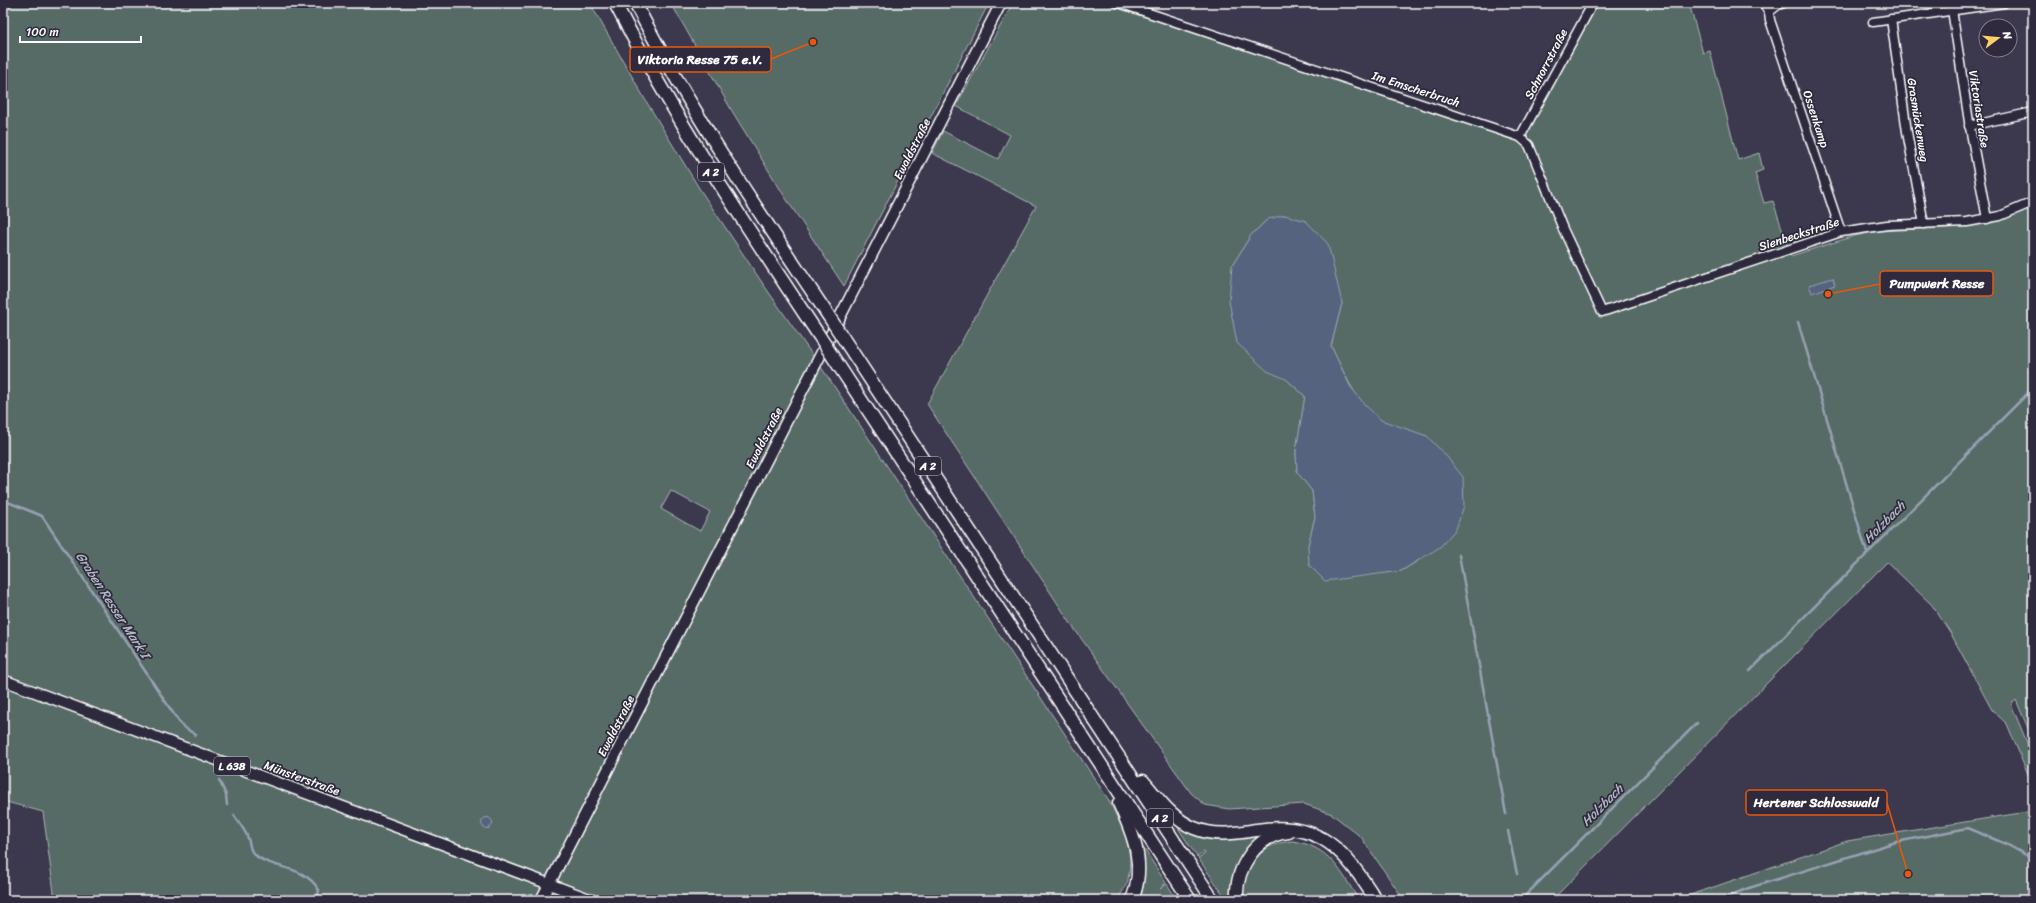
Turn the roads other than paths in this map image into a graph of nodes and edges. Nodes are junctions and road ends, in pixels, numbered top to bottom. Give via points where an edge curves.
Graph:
1 (615, 3) edge
2 (635, 3) edge
3 (1001, 3) edge
4 (1119, 3) edge
5 (1593, 3) edge
6 (1763, 3) edge
7 (1784, 3) edge
8 (2004, 3) edge
9 (1951, 7) edge
10 (1769, 12) junction
11 (1890, 19) junction
12 (1872, 22) dead end
13 (2033, 112) edge
14 (1969, 126) junction
15 (1520, 136) junction
16 (2033, 202) edge
17 (1987, 219) junction
18 (1924, 224) junction
19 (1841, 232) junction
20 (3, 680) edge
21 (1106, 736) junction
22 (1104, 769) junction
23 (1299, 830) junction
24 (549, 884) junction
25 (541, 900) edge
26 (592, 900) edge
27 (1132, 900) edge
28 (1190, 900) edge
29 (1214, 900) edge
30 (1237, 900) edge
31 (1376, 900) edge

1 - 22 highway, A 2, bridge via 665,95 716,180
2 - 21 highway, A 2, bridge via 732,170
3 - 24 main road, Ewaldstraße
4 - 15 street, Im Emscherbruch
5 - 15 street, Schnorrstraße
6 - 10 street, Ossenkamp
7 - 10 street via 1778,4
8 - 9 street
9 - 11 street
9 - 14 street, Viktoriastraße
10 - 19 street, Ossenkamp
11 - 12 street
11 - 18 street, Grasmückenweg
13 - 14 street
14 - 17 street, Viktoriastraße
15 - 19 street, Sienbeckstraße via 1529,145 1563,229 1602,312
16 - 17 street, Sienbeckstraße
17 - 18 street, Sienbeckstraße
18 - 19 street, Sienbeckstraße via 1886,225
20 - 24 main road, Münsterstraße / L 638
21 - 23 highway via 1172,814 1192,828 1226,834 1271,828
21 - 29 highway, A 2
22 - 27 highway via 1137,847 1139,874
22 - 28 highway, A 2
23 - 30 highway via 1273,836 1251,853 1238,877
23 - 31 highway via 1322,838 1341,851
24 - 25 main road, Ewaldstraße
24 - 26 main road, Münsterstraße / L 638

